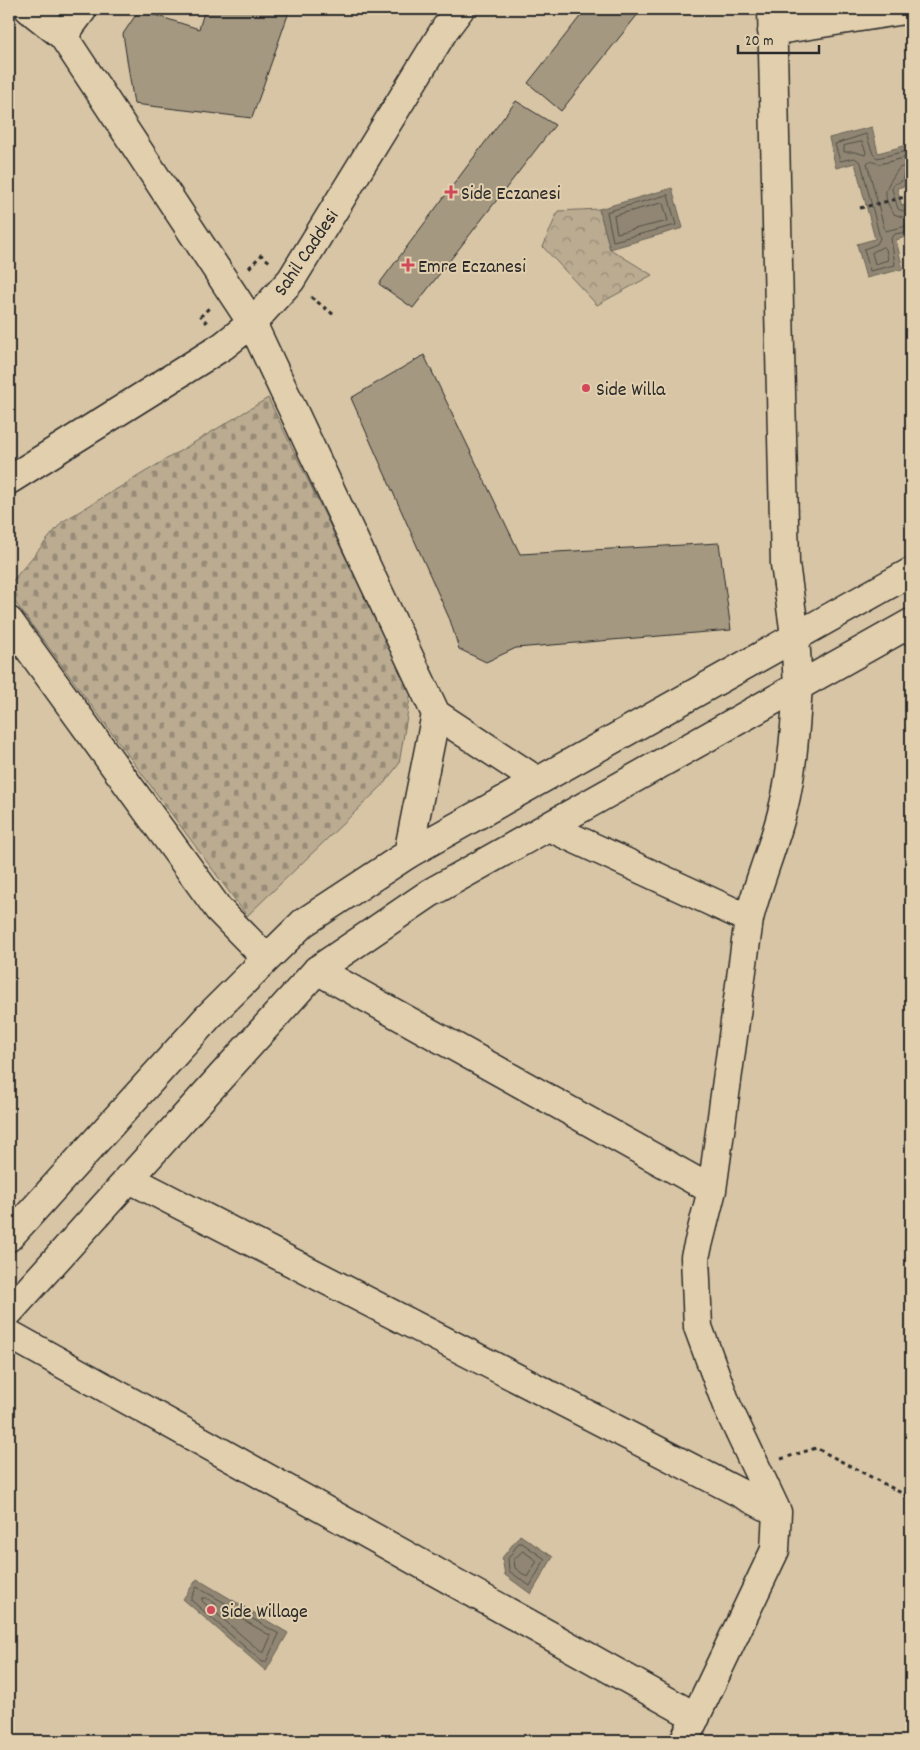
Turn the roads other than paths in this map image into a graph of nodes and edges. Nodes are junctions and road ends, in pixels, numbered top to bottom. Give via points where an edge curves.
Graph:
1 (29, 9) edge
2 (83, 9) edge
3 (460, 9) edge
4 (911, 10) edge
5 (772, 20) edge
6 (64, 36) junction
7 (252, 322) junction
8 (9, 480) edge
9 (911, 572) edge
10 (9, 621) edge
11 (911, 623) edge
12 (795, 635) junction
13 (798, 686) junction
14 (436, 714) junction
15 (536, 780) junction
16 (548, 827) junction
17 (408, 854) junction
18 (749, 919) junction
19 (266, 958) junction
20 (317, 970) junction
21 (128, 1178) junction
22 (712, 1190) junction
23 (9, 1237) edge
24 (9, 1312) edge
25 (9, 1334) edge
26 (777, 1512) junction
27 (690, 1729) edge

1 - 6 street
2 - 6 street
3 - 7 street, Sahil Caddesi via 291,280
4 - 5 street
5 - 12 street via 785,564
6 - 7 street
7 - 8 street, Sahil Caddesi via 223,346
7 - 14 street
9 - 12 street
10 - 19 street via 219,910
11 - 13 street
12 - 13 street
12 - 15 street
13 - 16 street
13 - 18 street via 795,739 783,808
14 - 15 street
14 - 17 street
15 - 17 street
16 - 18 street
16 - 20 street via 430,893
17 - 19 street via 303,923
18 - 22 street
19 - 23 street via 208,1016
20 - 21 street
20 - 22 street
21 - 24 street
21 - 26 street
22 - 26 street via 696,1257 698,1327 727,1406
25 - 27 street
26 - 27 street via 775,1550

